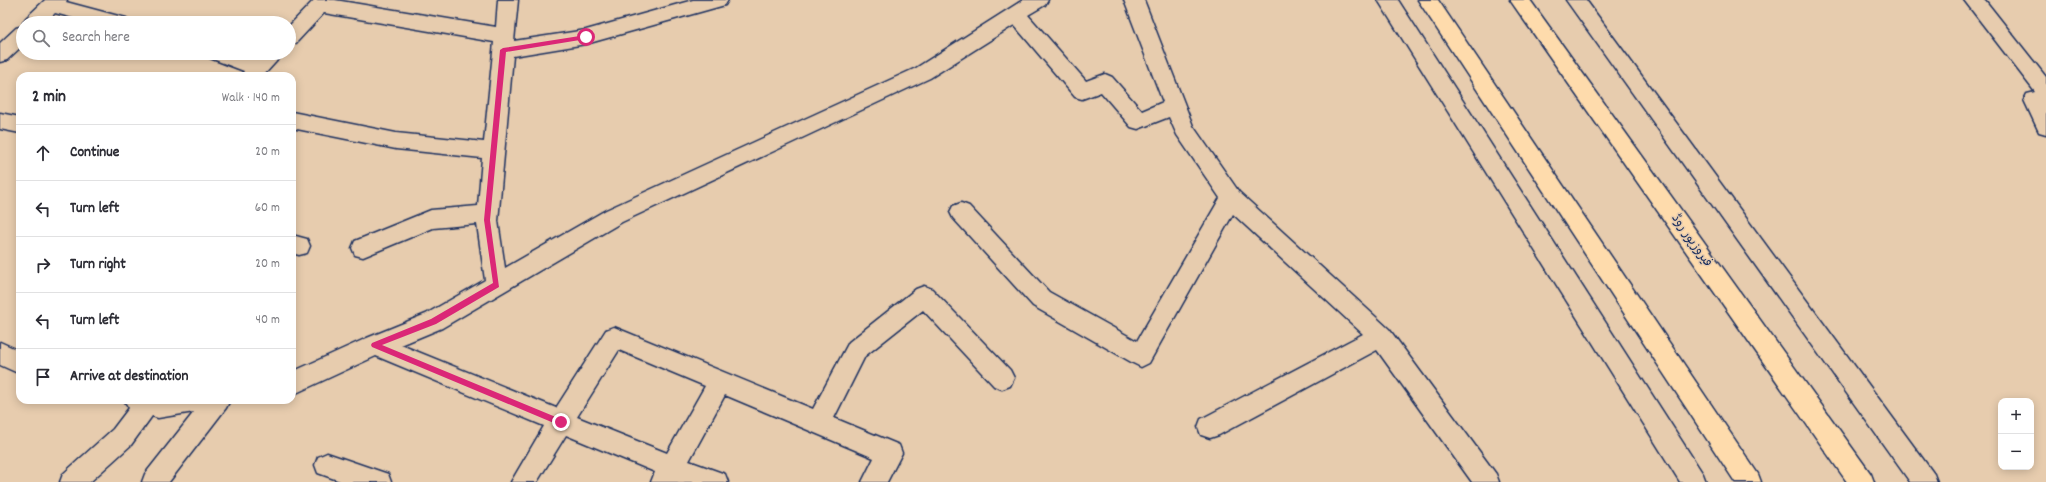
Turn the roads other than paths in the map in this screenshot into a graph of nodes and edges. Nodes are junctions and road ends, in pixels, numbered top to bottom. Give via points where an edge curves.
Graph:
1 (508, 0) edge
2 (718, 0) edge
3 (1038, 0) edge
4 (1134, 0) edge
5 (1388, 0) edge
6 (1428, 0) edge
7 (1520, 0) edge
8 (1576, 0) edge
9 (1974, 0) edge
10 (55, 2) edge
11 (323, 3) edge
12 (1016, 14) junction
13 (40, 16) edge
14 (98, 16) edge
15 (296, 31) edge
16 (16, 39) edge
17 (504, 43) junction
18 (0, 54) edge
19 (231, 60) edge
20 (267, 60) edge
21 (255, 72) edge
22 (2046, 92) edge
23 (2046, 102) edge
24 (1175, 106) junction
25 (0, 120) edge
26 (296, 121) edge
27 (16, 124) edge
28 (2046, 126) edge
29 (494, 151) junction
30 (1231, 198) junction
31 (961, 212) dead end
32 (488, 214) junction
33 (363, 248) dead end
34 (497, 285) junction
35 (1381, 336) junction
36 (375, 345) junction
37 (0, 353) edge
38 (16, 361) edge
39 (1002, 378) dead end
40 (296, 382) edge
41 (720, 382) junction
42 (140, 404) edge
43 (148, 404) edge
44 (176, 404) edge
45 (215, 404) edge
46 (561, 422) junction
47 (819, 423) junction
48 (1210, 427) dead end
49 (327, 466) dead end
50 (668, 475) edge
51 (72, 482) edge
52 (154, 482) edge
53 (379, 482) edge
54 (523, 482) edge
55 (716, 482) edge
56 (874, 482) edge
57 (1487, 482) edge
58 (1694, 482) edge
59 (1749, 482) edge
60 (1862, 482) edge
61 (1925, 482) edge

1 - 17 street
2 - 17 street via 586,37
3 - 12 street
4 - 24 street
5 - 58 street
6 - 59 highway
7 - 60 highway, فیروزپور روڈ
8 - 61 street
9 - 22 street
10 - 13 street
10 - 14 street
11 - 15 street
11 - 17 street
12 - 24 street via 1082,91 1105,82 1138,121
12 - 34 street via 922,73 614,216
16 - 18 street
17 - 29 street
19 - 21 street
20 - 21 street
23 - 28 street via 2034,100
24 - 30 street via 1184,129
25 - 27 street
26 - 29 street via 396,141
29 - 32 street
30 - 31 street via 1141,356 1041,299
30 - 35 street
32 - 33 street via 431,219
32 - 34 street
34 - 36 street via 434,322
35 - 48 street
35 - 57 street
36 - 40 street
36 - 46 street
37 - 38 street
39 - 47 street via 924,296 857,349
41 - 46 street via 614,337
41 - 47 street
41 - 50 street
42 - 51 street via 122,437
43 - 44 street via 158,407
45 - 52 street
46 - 50 street
46 - 54 street
47 - 56 street via 890,453
49 - 53 street
50 - 55 street

